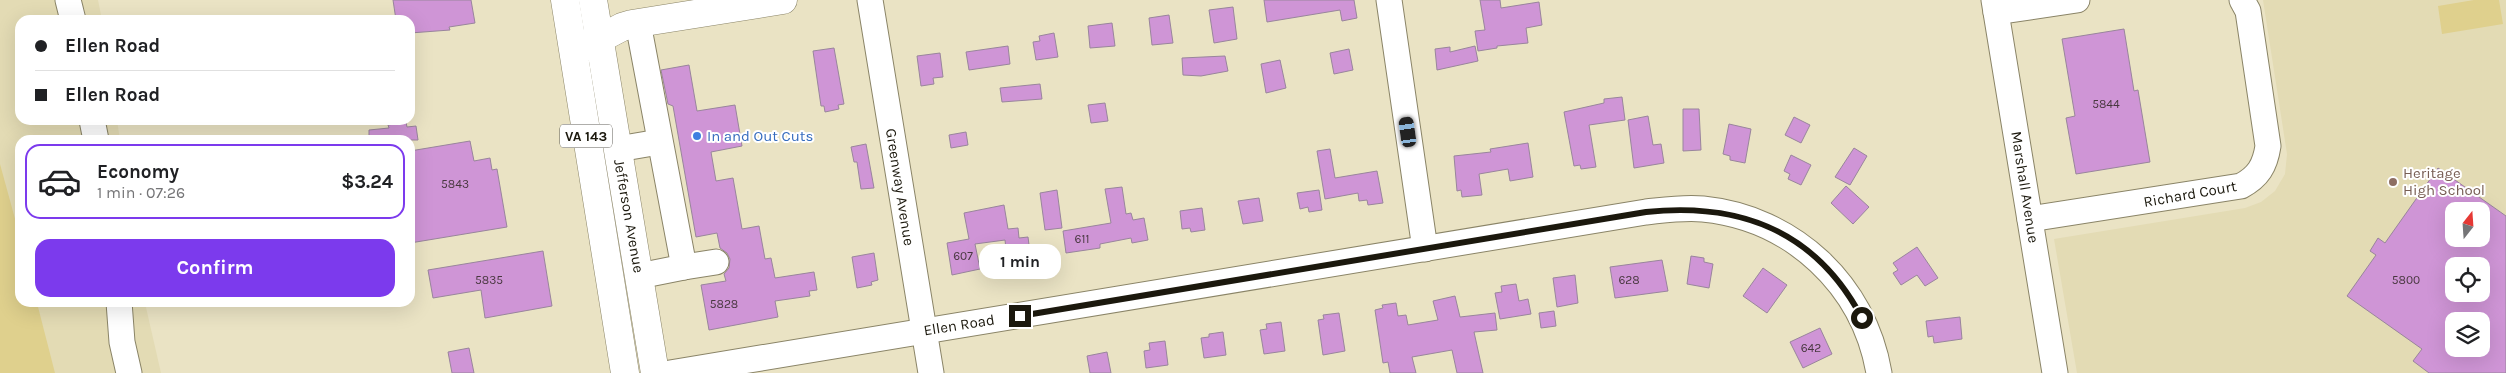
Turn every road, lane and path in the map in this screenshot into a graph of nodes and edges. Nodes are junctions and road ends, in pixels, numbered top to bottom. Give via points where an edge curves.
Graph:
1 (68, 0) edge
2 (565, 0) edge
3 (593, 0) edge
4 (783, 0) edge
5 (870, 0) edge
6 (1390, 0) edge
7 (2078, 0) edge
8 (2242, 0) edge
9 (723, 5) edge
10 (1995, 6) edge
11 (666, 9) edge
12 (71, 15) edge
13 (638, 23) junction
14 (599, 38) junction
15 (572, 54) junction
16 (659, 142) junction
17 (618, 149) junction
18 (2030, 219) junction
19 (1425, 249) junction
20 (716, 262) dead end
21 (684, 267) junction
22 (640, 276) junction
23 (119, 307) edge
24 (924, 331) junction
25 (129, 373) edge
26 (625, 373) edge
27 (656, 373) edge
28 (670, 373) edge
29 (931, 373) edge
30 (1879, 373) edge
31 (2056, 373) edge

1 - 12 street
2 - 15 main road, Jefferson Avenue / VA 143
3 - 14 main road, Jefferson Avenue / VA 143
4 - 9 main road
5 - 24 street, Greenway Avenue
6 - 19 street
7 - 10 street
8 - 18 street, Richard Court via 2248,11 2268,146 2261,171 2241,186
9 - 11 main road
10 - 18 street, Marshall Avenue
11 - 13 main road
13 - 14 main road
13 - 16 street
14 - 15 main road
14 - 17 main road, Jefferson Avenue / VA 143
15 - 26 main road, Jefferson Avenue / VA 143
16 - 17 street
16 - 21 street
17 - 22 main road, Jefferson Avenue / VA 143
18 - 31 street, Marshall Avenue
19 - 24 street, Ellen Road
19 - 30 street, Ellen Road via 1646,212 1703,209 1750,220 1785,236 1828,269 1853,300 1862,318
20 - 21 street
21 - 22 street
22 - 27 main road, Jefferson Avenue / VA 143
23 - 25 street
24 - 28 street, Ellen Road
24 - 29 street, Greenway Avenue

